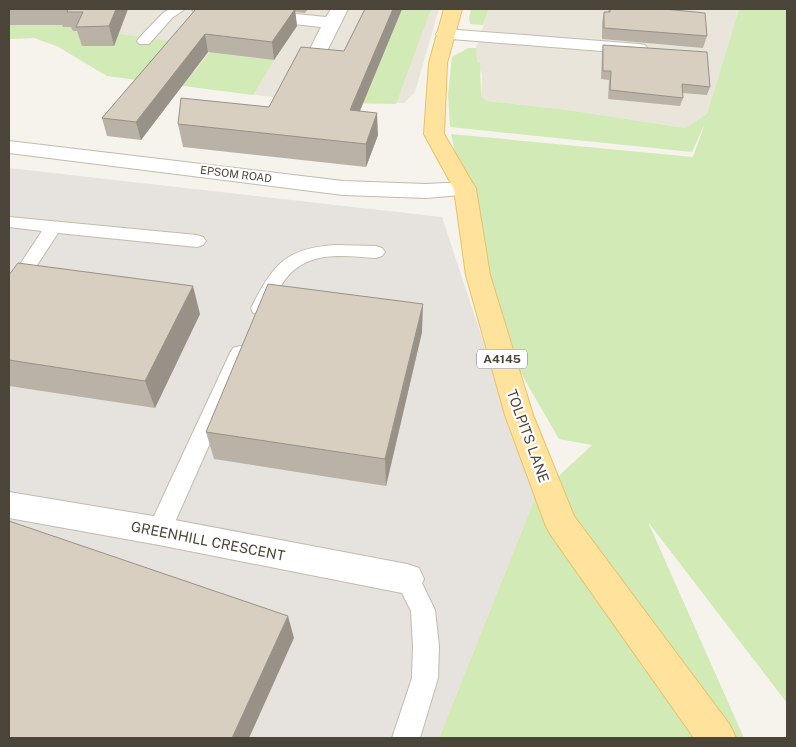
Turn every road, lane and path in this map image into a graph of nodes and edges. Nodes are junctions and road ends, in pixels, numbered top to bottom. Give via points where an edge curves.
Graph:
1 (179, 9) edge
2 (200, 9) edge
3 (453, 9) edge
4 (335, 16) edge
5 (445, 34) junction
6 (144, 41) dead end
7 (661, 51) edge
8 (314, 56) edge
9 (9, 147) edge
10 (465, 189) junction
11 (9, 222) edge
12 (53, 227) junction
13 (197, 241) dead end
14 (376, 252) dead end
15 (9, 295) edge
16 (9, 505) edge
17 (159, 531) junction
18 (407, 579) joint
19 (707, 725) edge
20 (406, 738) edge

1 - 6 lane via 168,15
2 - 4 street
3 - 5 main road, TOLPITS LANE / A4145
4 - 8 street
5 - 7 street
5 - 10 main road, TOLPITS LANE / A4145 via 438,63 434,134
9 - 10 street, EPSOM ROAD via 344,188
10 - 19 main road, TOLPITS LANE / A4145 via 478,275 519,415 560,524
11 - 12 lane
12 - 13 lane
12 - 15 lane
14 - 17 lane via 324,249 306,253 278,275
16 - 17 street, GREENHILL CRESCENT
17 - 18 street, GREENHILL CRESCENT
18 - 20 lane via 424,610 426,646 425,678

